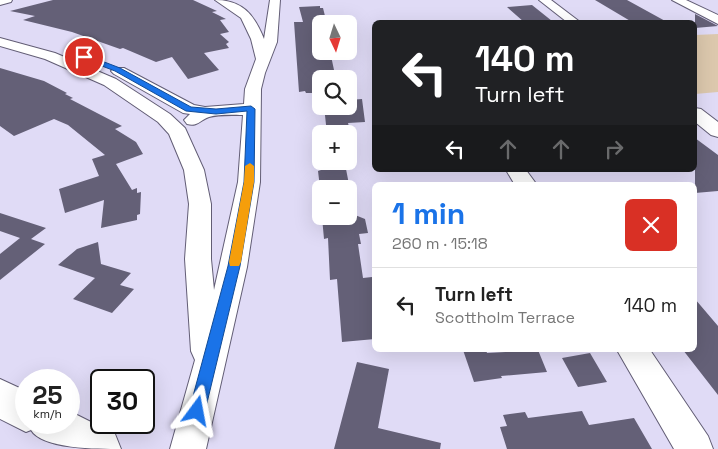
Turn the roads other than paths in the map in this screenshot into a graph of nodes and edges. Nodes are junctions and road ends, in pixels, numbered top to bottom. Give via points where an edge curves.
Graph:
1 (7, 0) edge
2 (220, 0) edge
3 (275, 0) edge
4 (544, 0) edge
5 (677, 0) edge
6 (0, 2) edge
7 (571, 20) edge
8 (718, 20) edge
9 (0, 32) edge
10 (0, 42) edge
11 (263, 59) junction
12 (251, 109) junction
13 (205, 112) junction
14 (697, 114) edge
15 (718, 130) edge
16 (178, 132) junction
17 (633, 352) edge
18 (207, 368) junction
19 (0, 398) edge
20 (15, 406) edge
21 (71, 434) edge
22 (100, 449) edge
23 (188, 449) edge
24 (695, 449) edge

1 - 6 street
2 - 11 street via 251,20
3 - 11 street via 270,42
4 - 7 street
5 - 8 street
9 - 13 street via 67,50 117,70 189,109
10 - 16 street via 50,56 110,82 164,118
11 - 12 street via 257,73
12 - 13 street
12 - 18 street via 249,182 234,266
13 - 16 street
14 - 15 street
16 - 18 street via 194,170 200,204 198,259
17 - 24 street
18 - 23 street
19 - 20 main road
21 - 22 main road

